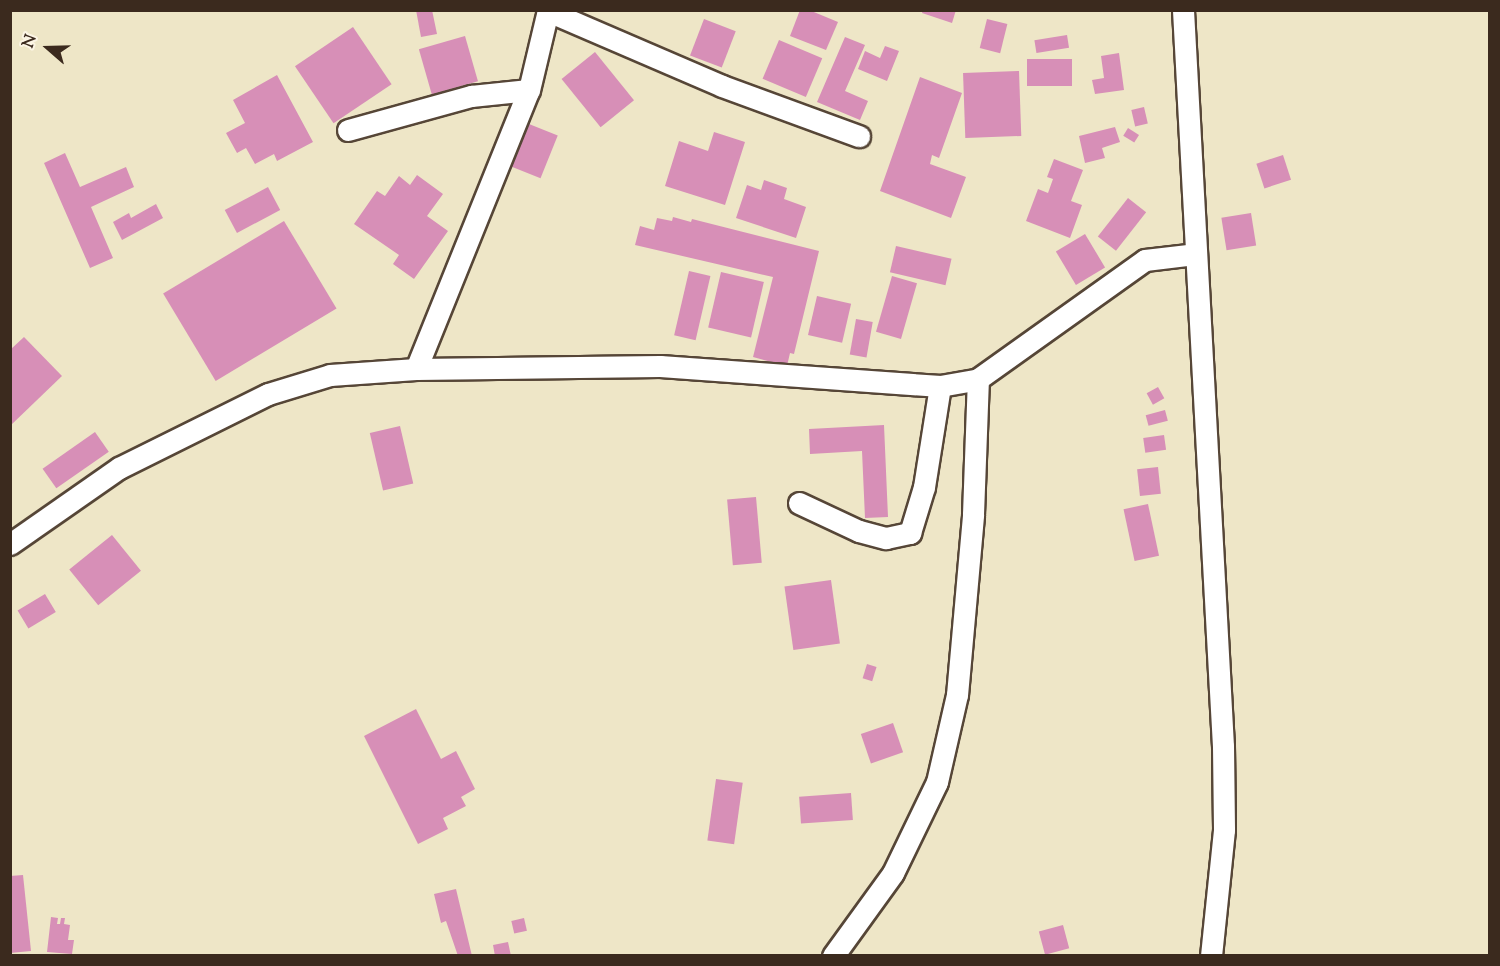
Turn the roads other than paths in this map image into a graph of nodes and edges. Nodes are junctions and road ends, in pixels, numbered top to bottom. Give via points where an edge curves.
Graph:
1 (1183, 10) edge
2 (548, 11) edge
3 (529, 90) junction
4 (348, 130) dead end
5 (859, 136) dead end
6 (1195, 254) junction
7 (416, 369) junction
8 (978, 379) junction
9 (940, 386) junction
10 (799, 503) dead end
11 (10, 544) edge
12 (833, 956) edge
13 (1211, 956) edge

1 - 6 street
2 - 3 street
2 - 5 street via 722,86
3 - 4 street via 471,96
3 - 7 street
6 - 8 street via 1145,260
6 - 13 street via 1223,746 1224,830
7 - 9 street via 660,366
7 - 11 street via 330,375 268,394 118,468
8 - 9 street
8 - 12 street via 973,513 957,695 937,782 893,873
9 - 10 street via 924,487 910,533 877,536

